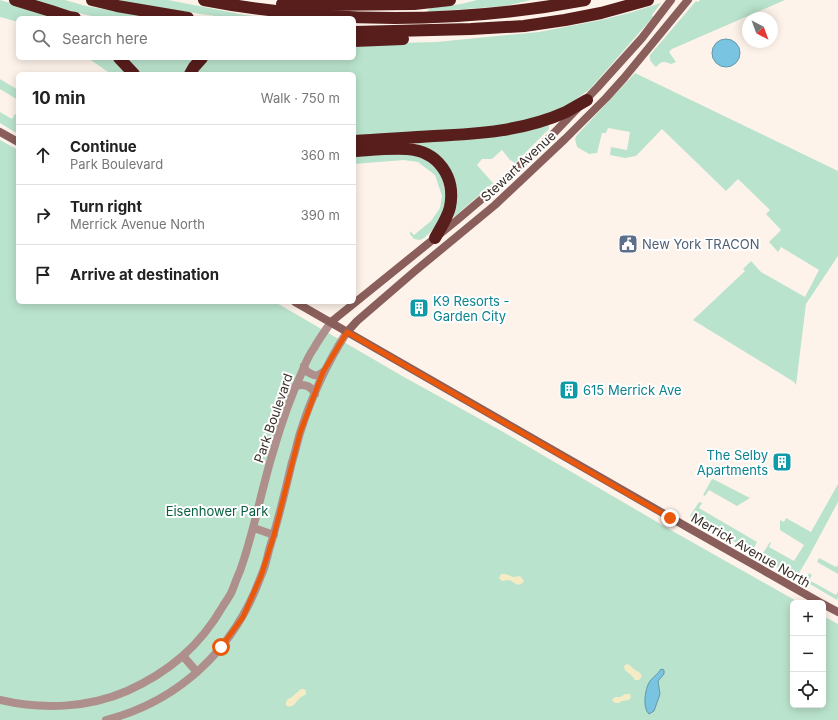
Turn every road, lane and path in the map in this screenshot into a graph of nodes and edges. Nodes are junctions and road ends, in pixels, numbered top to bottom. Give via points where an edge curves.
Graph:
1 (15, 0) edge
2 (92, 0) edge
3 (204, 0) edge
4 (450, 0) edge
5 (585, 0) edge
6 (648, 0) edge
7 (688, 0) edge
8 (670, 1) edge
9 (232, 5) junction
10 (65, 16) edge
11 (176, 16) edge
12 (331, 16) edge
13 (356, 17) edge
14 (471, 29) junction
15 (356, 32) edge
16 (356, 41) edge
17 (121, 60) edge
18 (200, 60) edge
19 (132, 72) edge
20 (191, 72) edge
21 (587, 100) junction
22 (0, 132) edge
23 (554, 133) junction
24 (565, 139) junction
25 (16, 141) edge
26 (356, 141) edge
27 (556, 147) junction
28 (356, 151) edge
29 (496, 187) junction
30 (495, 205) junction
31 (456, 221) junction
32 (473, 224) junction
33 (435, 238) junction
34 (356, 301) edge
35 (298, 304) edge
36 (352, 304) edge
37 (330, 322) junction
38 (347, 332) junction
39 (304, 366) junction
40 (323, 372) junction
41 (295, 387) junction
42 (315, 394) junction
43 (254, 528) junction
44 (274, 535) junction
45 (817, 600) edge
46 (826, 605) edge
47 (838, 612) edge
48 (183, 656) junction
49 (197, 672) junction
50 (0, 700) edge
51 (106, 720) edge

1 - 10 highway
2 - 11 highway
3 - 9 highway
4 - 9 highway via 414,4
5 - 13 highway via 500,13 409,18
6 - 14 highway via 565,20 524,26
7 - 24 main road, Stewart Avenue via 624,78
8 - 21 main road, Stewart Avenue via 642,38
9 - 12 highway
14 - 15 highway
14 - 16 highway via 425,37
17 - 19 highway
18 - 20 highway
21 - 23 main road, Stewart Avenue
21 - 26 highway via 566,112 517,128 451,136
22 - 25 main road
23 - 24 main road
23 - 27 main road
23 - 29 main road, Stewart Avenue
24 - 27 main road, Stewart Avenue
27 - 30 main road, Stewart Avenue
28 - 33 highway via 408,149 421,151 438,162 449,179 451,199 449,212
29 - 30 main road
29 - 31 main road, Stewart Avenue
30 - 32 main road, Stewart Avenue
31 - 32 main road
31 - 33 main road, Stewart Avenue
32 - 38 main road, Stewart Avenue via 415,271
33 - 34 main road, Stewart Avenue
35 - 37 main road, Merrick Avenue North
36 - 37 main road, Stewart Avenue
37 - 38 main road, Merrick Avenue North
37 - 39 street, Park Boulevard
38 - 40 street
38 - 45 main road, Merrick Avenue North
39 - 40 street via 306,371 316,376
39 - 41 street, Park Boulevard
40 - 42 street
41 - 42 street via 302,384 312,388
41 - 43 street, Park Boulevard via 273,452
42 - 44 street via 300,433
43 - 44 street
43 - 48 street, Park Boulevard via 232,591 214,622
44 - 49 street via 261,576 243,617 221,647
46 - 47 main road, Merrick Avenue North
48 - 49 street
48 - 50 street, Park Boulevard via 144,683 120,694 94,701 63,706 38,706
49 - 51 street via 150,704

